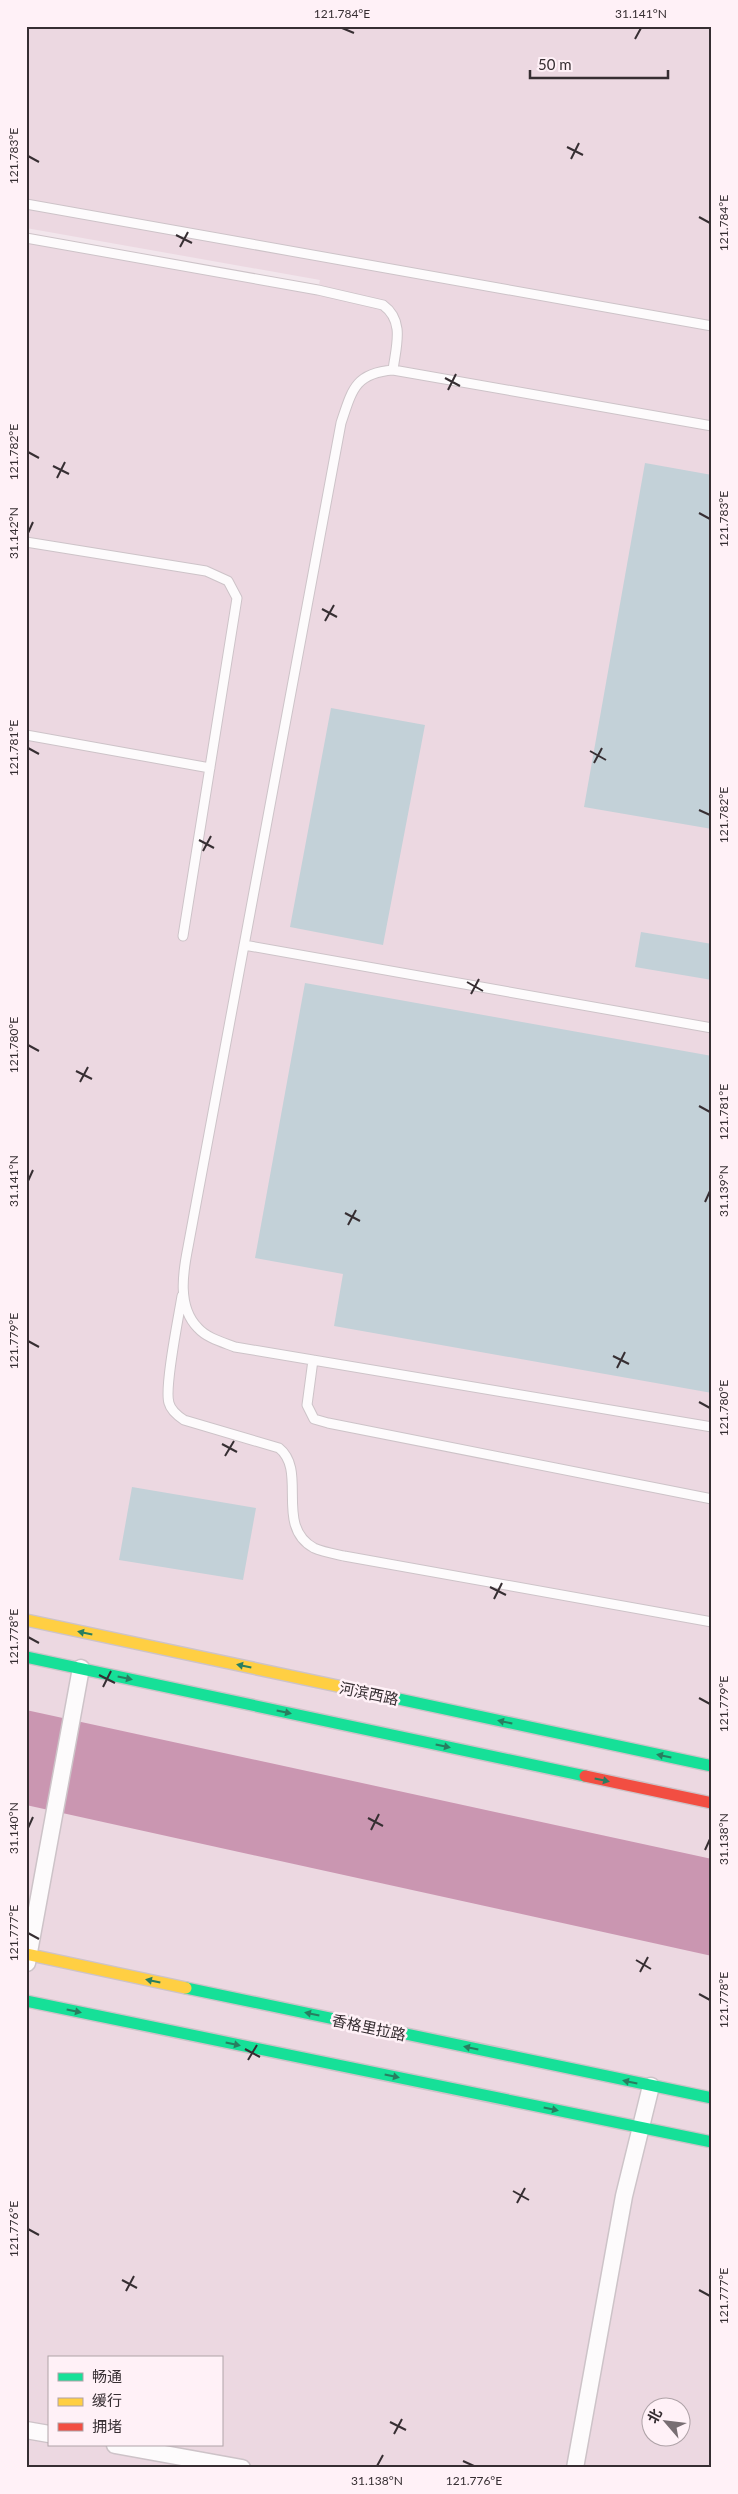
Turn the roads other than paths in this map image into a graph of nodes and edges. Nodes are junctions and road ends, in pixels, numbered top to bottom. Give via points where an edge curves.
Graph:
1 (26, 204) edge
2 (26, 238) edge
3 (712, 326) edge
4 (393, 370) junction
5 (712, 426) edge
6 (26, 542) edge
7 (26, 735) edge
8 (210, 768) junction
9 (183, 936) dead end
10 (244, 945) junction
11 (712, 1028) edge
12 (183, 1294) junction
13 (313, 1360) junction
14 (712, 1427) edge
15 (712, 1499) edge
16 (26, 1620) edge
17 (712, 1622) edge
18 (26, 1657) edge
19 (80, 1668) junction
20 (712, 1766) edge
21 (712, 1803) edge
22 (27, 1958) edge
23 (26, 2001) edge
24 (651, 2086) junction
25 (712, 2098) edge
26 (640, 2128) junction
27 (712, 2142) edge
28 (26, 2430) edge
29 (48, 2434) edge
30 (120, 2446) edge
31 (242, 2468) edge
32 (575, 2468) edge

1 - 3 lane
2 - 4 lane via 318,290 383,305 392,311 398,327
4 - 5 lane
4 - 10 lane via 366,375 357,385 342,423
6 - 8 lane via 206,571 228,581 237,598
7 - 8 lane
8 - 9 lane
10 - 11 lane
10 - 12 lane via 188,1246
12 - 13 lane via 197,1327 212,1338 235,1348
12 - 17 lane via 169,1382 169,1403 174,1413 184,1420 279,1448 286,1454 292,1473 291,1499 295,1523 303,1539 314,1548
13 - 14 lane
13 - 15 lane via 307,1405 314,1419
20 -> 16 street, 河滨西路
18 - 19 street
19 -> 21 street
19 - 22 street
24 -> 22 street, 香格里拉路
23 -> 26 street
24 - 25 street, 香格里拉路
24 - 26 street
26 - 27 street
26 - 32 street via 624,2196
28 - 29 street
30 - 31 street

